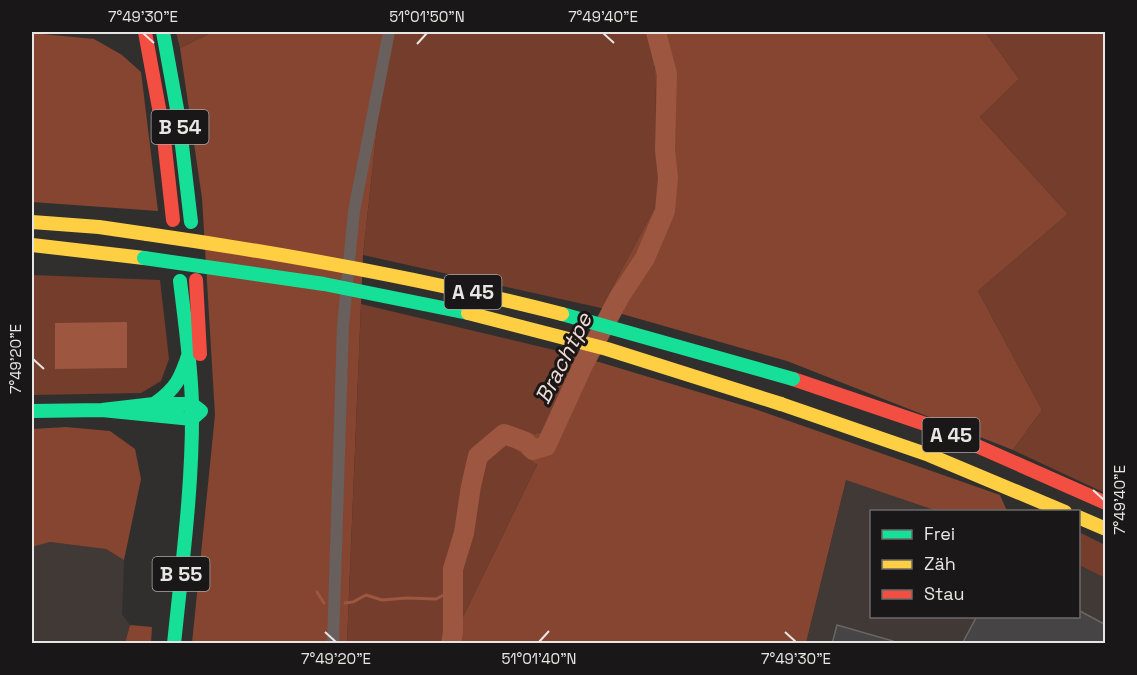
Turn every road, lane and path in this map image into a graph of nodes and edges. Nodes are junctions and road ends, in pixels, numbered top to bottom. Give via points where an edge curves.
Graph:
1 (144, 32) edge
2 (163, 32) edge
3 (389, 32) edge
4 (173, 220) dead end
5 (32, 222) edge
6 (191, 222) dead end
7 (32, 245) edge
8 (196, 280) dead end
9 (180, 281) dead end
10 (189, 353) junction
11 (154, 404) junction
12 (102, 410) junction
13 (32, 411) edge
14 (195, 411) junction
15 (1106, 503) edge
16 (193, 504) junction
17 (1060, 510) edge
18 (1080, 518) edge
19 (1106, 529) edge
20 (174, 644) edge
21 (184, 644) edge
22 (333, 644) edge

1 - 4 main road, B 54 via 163,130
2 - 6 main road, B 54
3 - 22 street via 354,211 343,326
5 - 15 main road, A 45, bridge via 147,234 299,257 427,281 611,325 793,379 934,427
7 - 17 main road, A 45, bridge via 288,277 532,328 642,358 781,404 929,455
8 - 14 main road
9 - 10 main road
10 - 11 main road via 180,382
10 - 14 main road, B 55
11 - 12 main road
11 - 14 main road
12 - 13 main road
12 - 14 main road
14 - 16 main road, B 55
16 - 20 main road, B 55
16 - 21 main road, B 55
18 - 19 main road

